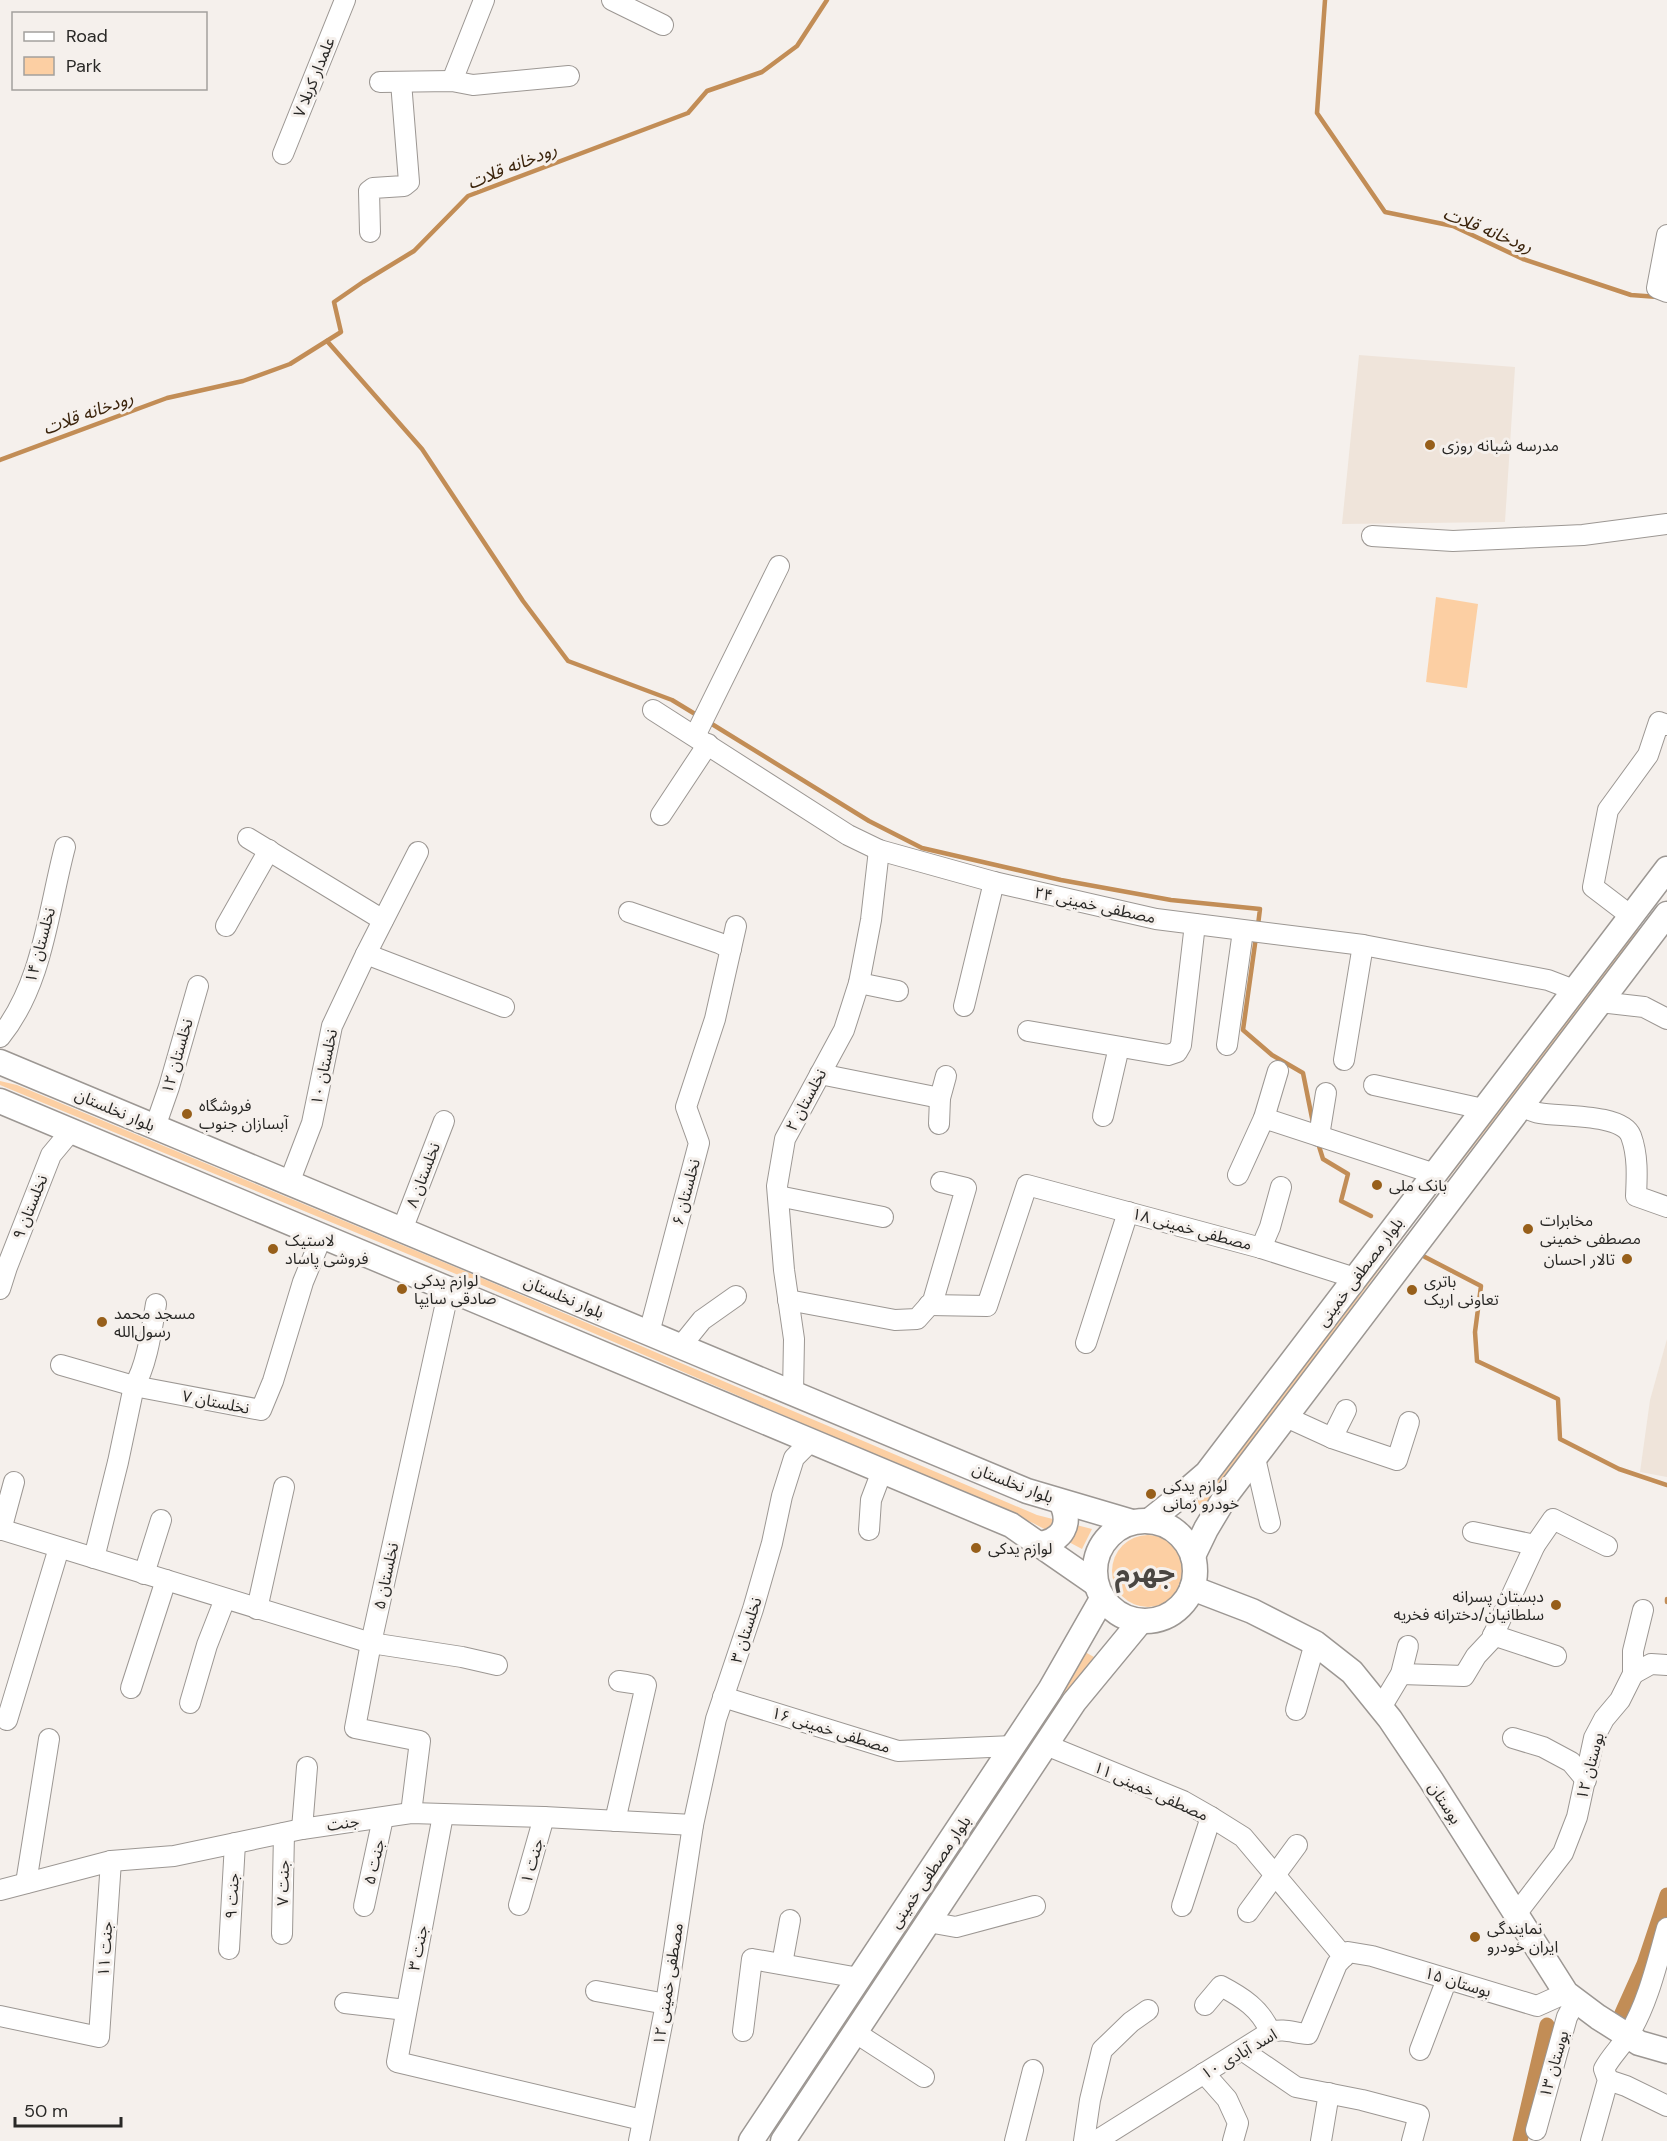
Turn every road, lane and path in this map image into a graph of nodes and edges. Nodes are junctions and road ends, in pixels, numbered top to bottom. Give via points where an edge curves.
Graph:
1 (345, 0) edge
2 (484, 0) edge
3 (612, 0) edge
4 (663, 25) dead end
5 (569, 76) dead end
6 (452, 81) junction
7 (380, 82) dead end
8 (401, 82) junction
9 (283, 153) dead end
10 (370, 232) dead end
11 (1667, 235) edge
12 (1667, 292) edge
13 (1667, 524) edge
14 (1372, 536) dead end
15 (779, 567) dead end
16 (653, 711) dead end
17 (1667, 725) edge
18 (701, 740) junction
19 (661, 815) dead end
20 (248, 838) dead end
21 (65, 847) dead end
22 (269, 850) junction
23 (879, 850) junction
24 (418, 852) dead end
25 (1667, 869) edge
26 (994, 882) junction
27 (1638, 907) junction
28 (629, 912) dead end
29 (1666, 915) edge
30 (383, 920) junction
31 (1195, 924) junction
32 (226, 926) dead end
33 (736, 926) dead end
34 (1243, 931) junction
35 (1363, 945) junction
36 (731, 949) junction
37 (366, 954) junction
38 (859, 982) junction
39 (198, 986) dead end
40 (1574, 990) junction
41 (898, 991) dead end
42 (1600, 1002) junction
43 (964, 1006) dead end
44 (504, 1007) dead end
45 (1667, 1019) edge
46 (1028, 1031) dead end
47 (0, 1037) edge
48 (1227, 1046) dead end
49 (1119, 1047) junction
50 (1344, 1060) dead end
51 (0, 1062) edge
52 (1278, 1071) dead end
53 (820, 1074) junction
54 (946, 1076) dead end
55 (1374, 1085) dead end
56 (1326, 1093) dead end
57 (940, 1098) junction
58 (0, 1101) edge
59 (1521, 1106) junction
60 (1483, 1109) junction
61 (1103, 1116) dead end
62 (1264, 1118) junction
63 (444, 1121) dead end
64 (939, 1124) dead end
65 (155, 1127) junction
66 (71, 1131) junction
67 (1318, 1136) junction
68 (1434, 1174) junction
69 (1238, 1175) dead end
70 (941, 1182) dead end
71 (289, 1183) junction
72 (1281, 1187) dead end
73 (778, 1196) junction
74 (1667, 1207) edge
75 (1128, 1212) junction
76 (883, 1217) dead end
77 (402, 1230) junction
78 (322, 1236) junction
79 (1262, 1248) junction
80 (1355, 1278) junction
81 (0, 1289) edge
82 (449, 1289) junction
83 (736, 1296) dead end
84 (788, 1300) junction
85 (156, 1304) dead end
86 (930, 1305) junction
87 (649, 1333) junction
88 (1086, 1343) dead end
89 (681, 1346) junction
90 (61, 1365) dead end
91 (134, 1386) junction
92 (793, 1393) junction
93 (1346, 1410) dead end
94 (1286, 1417) junction
95 (1409, 1422) dead end
96 (1332, 1438) junction
97 (811, 1441) junction
98 (1255, 1458) junction
99 (882, 1471) junction
100 (14, 1482) dead end
101 (284, 1487) dead end
102 (1061, 1502) junction
103 (161, 1520) dead end
104 (1140, 1521) junction
105 (1270, 1523) dead end
106 (1, 1530) edge
107 (869, 1530) dead end
108 (1473, 1532) dead end
109 (1038, 1544) junction
110 (1535, 1545) junction
111 (1607, 1546) dead end
112 (59, 1548) junction
113 (1193, 1556) junction
114 (94, 1558) junction
115 (144, 1574) junction
116 (166, 1581) junction
117 (1192, 1588) junction
118 (1099, 1591) junction
119 (225, 1599) junction
120 (257, 1609) junction
121 (1643, 1610) dead end
122 (1140, 1622) junction
123 (1493, 1635) junction
124 (371, 1643) junction
125 (1315, 1643) junction
126 (1408, 1646) dead end
127 (1556, 1656) dead end
128 (497, 1665) dead end
129 (1667, 1665) edge
130 (1401, 1674) junction
131 (1633, 1674) junction
132 (619, 1681) dead end
133 (131, 1688) dead end
134 (723, 1697) junction
135 (190, 1703) dead end
136 (1380, 1709) junction
137 (1296, 1710) dead end
138 (7, 1720) dead end
139 (1513, 1738) dead end
140 (49, 1739) dead end
141 (1046, 1745) junction
142 (1013, 1746) junction
143 (307, 1767) dead end
144 (1586, 1780) junction
145 (411, 1813) junction
146 (444, 1815) junction
147 (1211, 1816) junction
148 (544, 1817) junction
149 (383, 1818) junction
150 (615, 1821) junction
151 (693, 1825) junction
152 (293, 1831) junction
153 (236, 1843) junction
154 (1297, 1845) dead end
155 (111, 1861) junction
156 (1275, 1877) junction
157 (26, 1883) junction
158 (0, 1890) edge
159 (519, 1905) dead end
160 (364, 1906) dead end
161 (1035, 1906) dead end
162 (1182, 1906) dead end
163 (1248, 1912) dead end
164 (1516, 1914) junction
165 (790, 1920) dead end
166 (928, 1923) junction
167 (1667, 1928) edge
168 (282, 1934) dead end
169 (230, 1948) dead end
170 (1346, 1955) junction
171 (782, 1964) junction
172 (859, 1978) junction
173 (1447, 1979) junction
174 (596, 1991) dead end
175 (1571, 1997) junction
176 (345, 2003) dead end
177 (666, 2004) junction
178 (1205, 2005) dead end
179 (406, 2010) junction
180 (1148, 2010) dead end
181 (0, 2016) edge
182 (743, 2031) dead end
183 (1270, 2032) junction
184 (856, 2033) junction
185 (1628, 2036) junction
186 (811, 2050) junction
187 (1242, 2050) junction
188 (1420, 2050) dead end
189 (1667, 2051) edge
190 (833, 2066) junction
191 (1033, 2070) dead end
192 (1204, 2073) junction
193 (924, 2077) dead end
194 (1608, 2080) junction
195 (1329, 2093) junction
196 (1667, 2106) edge
197 (642, 2120) junction
198 (1536, 2130) dead end
199 (1112, 2135) edge
200 (639, 2141) edge
201 (751, 2141) edge
202 (783, 2141) edge
203 (1015, 2141) edge
204 (1084, 2141) edge
205 (1096, 2141) edge
206 (1233, 2141) edge
207 (1321, 2141) edge
208 (1412, 2141) edge
209 (1591, 2141) edge

1 - 9 street, علمدار کربلا ۷
2 - 6 street
3 - 4 street
5 - 6 street via 473,85
6 - 8 street
7 - 8 street
8 - 10 street via 409,182 369,191
11 - 12 street via 1657,288
13 - 14 street via 1582,535 1453,541
15 - 18 street
16 - 18 street, مصطفی خمینی ۲۴
17 - 27 street via 1659,722 1648,755 1608,810 1596,867 1593,887
18 - 19 street
18 - 23 street, مصطفی خمینی ۲۴ via 848,835
20 - 22 street
21 - 47 street, نخلستان ۱۴ via 35,975 12,1022
22 - 30 street
22 - 32 street
23 - 26 street, مصطفی خمینی ۲۴
23 - 38 street, نخلستان ۲
24 - 30 street, نخلستان ۱۰
25 - 27 main road, بلوار مصطفی خمینی
26 - 31 street, مصطفی خمینی ۲۴ via 1156,919
26 - 43 street
27 - 29 main road
27 - 40 main road, بلوار مصطفی خمینی
28 - 36 street
29 - 42 main road, بلوار مصطفی خمینی
30 - 37 street, نخلستان ۱۰
31 - 34 street, مصطفی خمینی ۲۴
31 - 49 street via 1177,1052 1168,1055
33 - 36 street, نخلستان ۶
34 - 35 street, مصطفی خمینی ۲۴
34 - 48 street
35 - 40 street, مصطفی خمینی ۲۴ via 1548,980
35 - 50 street
36 - 87 street, نخلستان ۶ via 715,1018 686,1107 699,1143
37 - 44 street
37 - 71 street, نخلستان ۱۰ via 332,1026 312,1123
38 - 41 street
38 - 53 street, نخلستان ۲ via 844,1030
39 - 65 street, نخلستان ۱۲
40 - 60 main road, بلوار مصطفی خمینی
42 - 45 street via 1644,1007
42 - 59 main road, بلوار مصطفی خمینی
46 - 49 street
49 - 61 street
51 - 65 main road, بلوار نخلستان
52 - 62 street
53 - 57 street
53 - 73 street, نخلستان ۲ via 785,1139
54 - 57 street
55 - 60 street
56 - 67 street
57 - 64 street
58 - 66 main road
59 - 74 street via 1537,1113 1603,1118 1623,1128 1630,1133 1637,1165 1636,1196
59 - 94 main road, بلوار مصطفی خمینی
60 - 68 main road, بلوار مصطفی خمینی
62 - 67 street
62 - 69 street
63 - 77 street, نخلستان ۸
65 - 71 main road, بلوار نخلستان
66 - 78 main road
66 - 81 street, نخلستان ۹ via 51,1155
67 - 68 street
68 - 80 main road, بلوار مصطفی خمینی
70 - 86 street via 966,1188
71 - 77 main road, بلوار نخلستان
72 - 79 street
73 - 76 street
73 - 84 street, نخلستان ۲
75 - 79 street, مصطفی خمینی ۱۸
75 - 86 street, مصطفی خمینی ۱۸ via 1027,1185 987,1306
75 - 88 street
77 - 87 main road, بلوار نخلستان
78 - 82 main road
78 - 91 street, نخلستان ۷ via 261,1410
79 - 80 street, مصطفی خمینی ۱۸
80 - 104 main road, بلوار مصطفی خمینی via 1207,1473 1178,1498
82 - 97 main road
82 - 124 street, نخلستان ۵
83 - 89 street via 702,1320
84 - 86 street via 895,1320 916,1319
84 - 92 street, نخلستان ۲ via 794,1339
85 - 91 street
87 - 89 main road, بلوار نخلستان
89 - 92 main road, بلوار نخلستان
90 - 91 street, نخلستان ۷
91 - 114 street
92 - 102 main road, بلوار نخلستان
93 - 96 street
94 - 96 street
94 - 98 main road, بلوار مصطفی خمینی
95 - 96 street via 1397,1460
97 - 99 main road
97 - 134 street, نخلستان ۳ via 794,1458 753,1609
98 - 105 street
98 - 113 main road, بلوار مصطفی خمینی via 1227,1494
99 - 107 street via 871,1500
99 - 109 main road via 1011,1525
100 - 106 street
101 - 120 street
102 - 104 main road, بلوار نخلستان
102 - 109 main road via 1066,1510 1064,1530 1048,1543
103 - 115 street
104 - 113 main road via 1163,1524 1176,1531
104 - 118 main road via 1117,1529 1106,1539 1094,1568
106 - 112 street
108 - 110 street
109 - 118 main road
110 - 111 street via 1553,1519
110 - 123 street
112 - 114 street
112 - 138 street
113 - 117 main road
114 - 115 street
115 - 116 street
116 - 119 street
116 - 133 street
117 - 122 main road via 1172,1614
117 - 125 main road, بوستان via 1252,1611
118 - 122 main road via 1113,1610
118 - 142 main road, بلوار مصطفی خمینی via 1050,1690
119 - 120 street
119 - 135 street
120 - 124 street
121 - 131 street, ۱۲ بوستان via 1633,1651
122 - 141 main road, بلوار مصطفی خمینی via 1074,1702
123 - 127 street
123 - 130 street via 1464,1676
124 - 128 street
124 - 145 street, نخلستان ۵ via 355,1728 420,1741
125 - 136 main road, بوستان via 1352,1672
125 - 137 street
126 - 130 street
129 - 131 street via 1652,1664
130 - 136 street
131 - 144 street, ۱۲ بوستان via 1594,1738
132 - 150 street via 646,1685
134 - 142 street, مصطفی خمینی ۱۶ via 898,1751
134 - 151 street, نخلستان ۳
136 - 164 main road, بوستان via 1431,1780
139 - 144 street via 1543,1747 1571,1762
140 - 157 street
141 - 147 street, مصطفی خمینی ۱۱
141 - 166 main road, بلوار مصطفی خمینی
142 - 172 main road, بلوار مصطفی خمینی
143 - 152 street, جنت ۷
144 - 164 street, ۱۲ بوستان via 1563,1853
145 - 146 street, جنت
145 - 149 street, جنت
146 - 148 street, جنت
146 - 179 street, جنت ۳
147 - 156 street, مصطفی خمینی ۱۱ via 1243,1837
147 - 162 street
148 - 150 street, جنت
148 - 159 street, جنت ۱
149 - 152 street, جنت
149 - 160 street, جنت ۵
150 - 151 street, جنت
151 - 177 street, مصطفی خمینی ۱۲
152 - 153 street, جنت
152 - 168 street, جنت ۷
153 - 155 street, جنت via 174,1856
153 - 169 street, جنت ۹
154 - 156 street
155 - 157 street, جنت
155 - 181 street, جنت ۱۱ via 99,2037
156 - 163 street
156 - 170 street, مصطفی خمینی ۱۱
157 - 158 street, جنت
161 - 166 street via 956,1927
164 - 175 main road, بوستان
165 - 171 street
166 - 184 main road, بلوار مصطفی خمینی
167 - 185 street via 1648,1990
170 - 173 street, بوستان ۱۵ via 1372,1956
170 - 183 street, اسد آبادی ۱۰ via 1337,1964 1308,2034 1282,2029
171 - 172 street
171 - 182 street via 752,1959
172 - 186 main road, بلوار مصطفی خمینی
173 - 175 street, بوستان ۱۵ via 1537,2007
173 - 188 street
174 - 177 street
175 - 185 main road, بوستان
175 - 198 street, بوستان ۱۳
176 - 179 street
177 - 197 street, مصطفی خمینی ۱۲
178 - 183 street via 1221,1986 1242,1997 1265,2019
179 - 197 street, جنت ۳ via 397,2062
180 - 204 street via 1102,2050
183 - 187 street, اسد آبادی ۱۰
184 - 190 main road, بلوار مصطفی خمینی
184 - 193 street
185 - 189 main road, بوستان
185 - 194 street via 1604,2069
186 - 190 main road
186 - 201 main road, بلوار مصطفی خمینی
187 - 192 street, اسد آبادی ۱۰
187 - 195 street via 1296,2086
190 - 202 main road, بلوار مصطفی خمینی
191 - 203 street
192 - 199 street, اسد آبادی ۱۰
192 - 206 street via 1227,2099 1238,2123
194 - 196 street
194 - 209 street
195 - 207 street
195 - 208 street via 1419,2115
197 - 200 street, مصطفی خمینی ۱۲
199 - 205 street, اسد آبادی ۱۰

